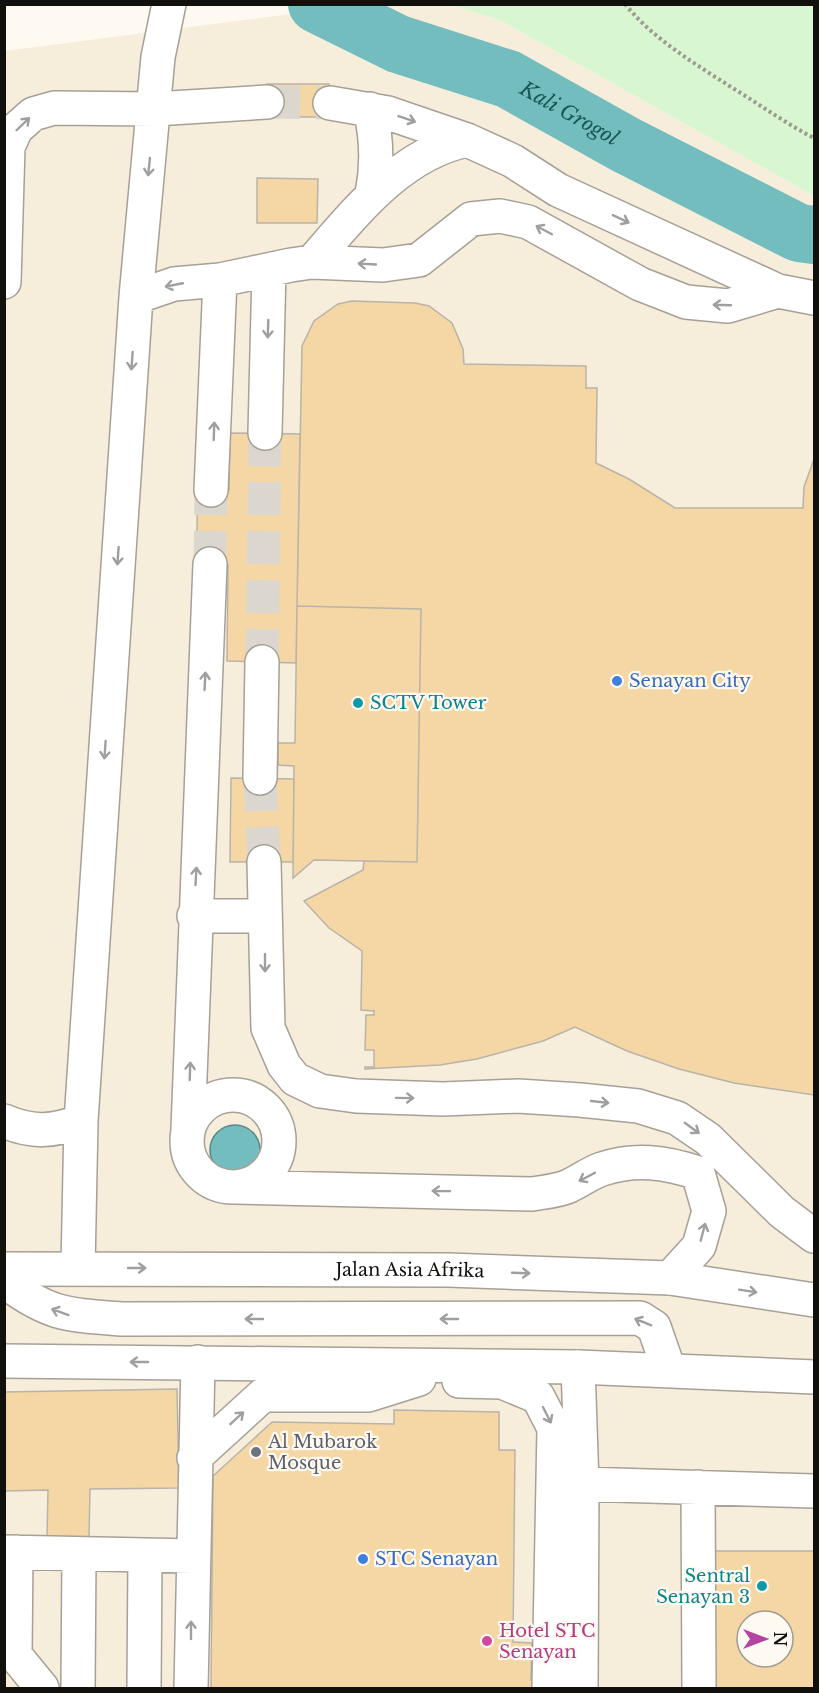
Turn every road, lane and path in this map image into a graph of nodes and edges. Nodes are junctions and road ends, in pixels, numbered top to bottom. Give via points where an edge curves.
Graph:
1 (169, 4) edge
2 (625, 4) edge
3 (267, 102) tunnel mouth
4 (330, 103) tunnel mouth
5 (155, 109) junction
6 (370, 109) junction
7 (814, 138) edge
8 (467, 140) junction
9 (372, 194) junction
10 (312, 262) junction
11 (269, 270) junction
12 (220, 280) junction
13 (4, 282) edge
14 (778, 291) junction
15 (136, 297) junction
16 (814, 298) edge
17 (265, 433) tunnel mouth
18 (211, 490) tunnel mouth
19 (210, 564) tunnel mouth
20 (262, 662) tunnel mouth
21 (260, 778) tunnel mouth
22 (264, 862) tunnel mouth
23 (195, 916) junction
24 (264, 916) junction
25 (236, 1095) junction
26 (356, 1096) junction
27 (4, 1121) edge
28 (81, 1121) junction
29 (188, 1129) junction
30 (236, 1187) junction
31 (814, 1236) edge
32 (78, 1268) junction
33 (4, 1269) edge
34 (669, 1278) junction
35 (4, 1281) edge
36 (814, 1300) edge
37 (4, 1361) edge
38 (198, 1362) junction
39 (256, 1363) junction
40 (578, 1367) junction
41 (669, 1370) junction
42 (814, 1377) edge
43 (419, 1379) junction
44 (195, 1458) junction
45 (582, 1484) junction
46 (698, 1487) junction
47 (814, 1491) edge
48 (10, 1552) edge
49 (79, 1555) junction
50 (192, 1556) junction
51 (145, 1557) junction
52 (42, 1689) edge
53 (78, 1689) edge
54 (144, 1689) edge
55 (191, 1689) edge
56 (549, 1689) edge
57 (581, 1689) edge
58 (699, 1689) edge

1 - 5 main road via 158,57
2 - 7 path via 635,17 690,62
3 - 5 main road
4 - 6 main road
13 -> 5 main road via 8,147 16,129 33,114 54,108
5 -> 15 main road
6 -> 8 main road
6 - 9 main road via 376,134
8 - 9 main road via 448,144
8 -> 14 main road via 558,190
9 - 10 main road
10 - 11 main road
14 -> 10 main road via 728,306 686,302 640,284 528,222 500,216 471,219 419,260 383,265
11 - 12 main road
11 -> 17 main road
12 -> 15 main road via 174,284
18 -> 12 main road
14 - 16 main road
15 -> 28 main road
23 -> 19 main road
20 - 21 main road
22 - 24 main road
23 - 24 main road
29 -> 23 main road
24 -> 26 main road via 268,1028 275,1049 290,1072 310,1087
25 - 26 main road
25 - 29 main road via 218,1097 204,1105
25 - 30 main road via 262,1106 273,1118 278,1133 278,1149 263,1176
26 -> 31 main road via 518,1096 638,1106 677,1118 708,1139 782,1212
27 - 28 main road via 42,1131
28 - 32 main road
29 - 30 main road via 190,1158 197,1171 209,1181
34 -> 30 main road via 699,1246 709,1210 698,1173 673,1165 643,1161 620,1164 566,1188 532,1194
32 - 33 main road, Jalan Asia Afrika
32 -> 34 main road, Jalan Asia Afrika via 448,1270
34 -> 36 main road, Jalan Asia Afrika
41 -> 35 main road via 654,1327 640,1318 121,1319 66,1315 30,1300
38 -> 37 main road
38 - 39 main road
38 - 44 main road
39 - 40 main road
39 - 43 main road via 256,1378
40 - 41 main road
40 - 45 main road
41 - 42 main road
44 -> 43 main road via 263,1395 368,1395
43 -> 56 main road via 502,1382 538,1397 554,1428
44 - 50 main road
45 - 46 main road
45 - 57 main road
46 - 47 main road
46 - 58 main road
48 - 49 main road
48 - 52 main road via 15,1655
49 - 51 main road
49 - 53 main road
50 - 51 main road
55 -> 50 main road
51 - 54 main road

